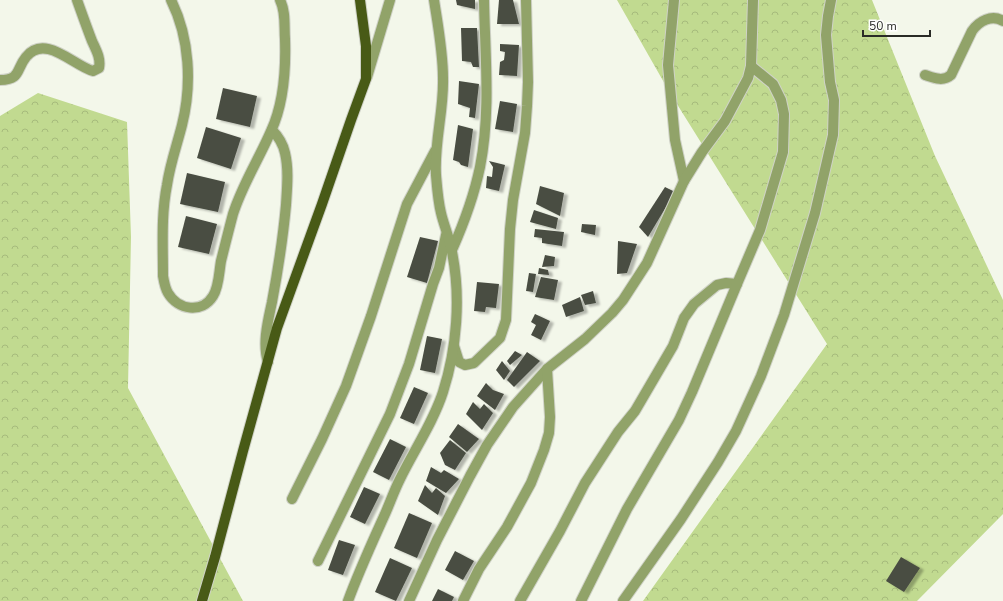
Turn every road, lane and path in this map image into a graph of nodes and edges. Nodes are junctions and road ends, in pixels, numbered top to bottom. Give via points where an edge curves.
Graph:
1 (77, 0) edge
2 (171, 0) edge
3 (280, 0) edge
4 (360, 0) edge
5 (390, 0) edge
6 (434, 0) edge
7 (484, 0) edge
8 (526, 0) edge
9 (674, 0) edge
10 (754, 0) edge
11 (831, 0) edge
12 (1003, 21) edge
13 (751, 66) junction
14 (925, 75) dead end
15 (366, 79) junction
16 (0, 80) edge
17 (272, 130) junction
18 (436, 151) junction
19 (684, 181) junction
20 (447, 233) junction
21 (452, 250) junction
22 (737, 284) junction
23 (453, 342) junction
24 (268, 362) junction
25 (547, 369) junction
26 (292, 499) dead end
27 (318, 561) dead end
28 (202, 601) edge
29 (348, 601) edge
30 (409, 601) edge
31 (463, 601) edge
32 (520, 601) edge
33 (581, 601) edge
34 (623, 601) edge

1 - 16 street via 98,53 100,68 94,71 86,69 58,51 42,49 26,57 16,76
2 - 17 street via 184,37 188,77 183,119 171,163 163,209 163,276 168,294 177,303 189,308 200,308 216,291 234,213
3 - 17 street via 284,13 285,74
4 - 15 main road via 366,46
5 - 15 street
6 - 18 street via 440,31 444,78
7 - 21 street via 485,133 474,191
8 - 23 street via 527,106 510,229 506,320 500,338 474,363 465,366 459,362
9 - 19 street via 668,65 675,140
10 - 13 street
11 - 34 street via 826,35 834,100 833,135 815,213 784,315 761,376 732,438 681,519
12 - 14 street via 983,20 977,24 948,78 938,79
13 - 19 street via 734,106
13 - 22 street via 773,84 781,100 784,114 783,152 760,230
15 - 24 main road via 277,328
17 - 24 street via 282,143 288,172 280,252 265,342
18 - 20 street via 440,211
18 - 26 street via 407,204 346,386
19 - 25 street via 647,263 623,300 585,339
20 - 21 street
20 - 27 street via 439,268 409,364 390,414
21 - 23 street via 456,286
22 - 32 street via 717,285 694,304 684,318 669,353 635,411 585,483
22 - 33 street via 679,420 627,509
23 - 29 street via 443,391 435,413 400,479
24 - 28 main road
25 - 30 street via 513,407 487,445 437,540
25 - 31 street via 550,417 544,450 531,483 507,527 479,569

